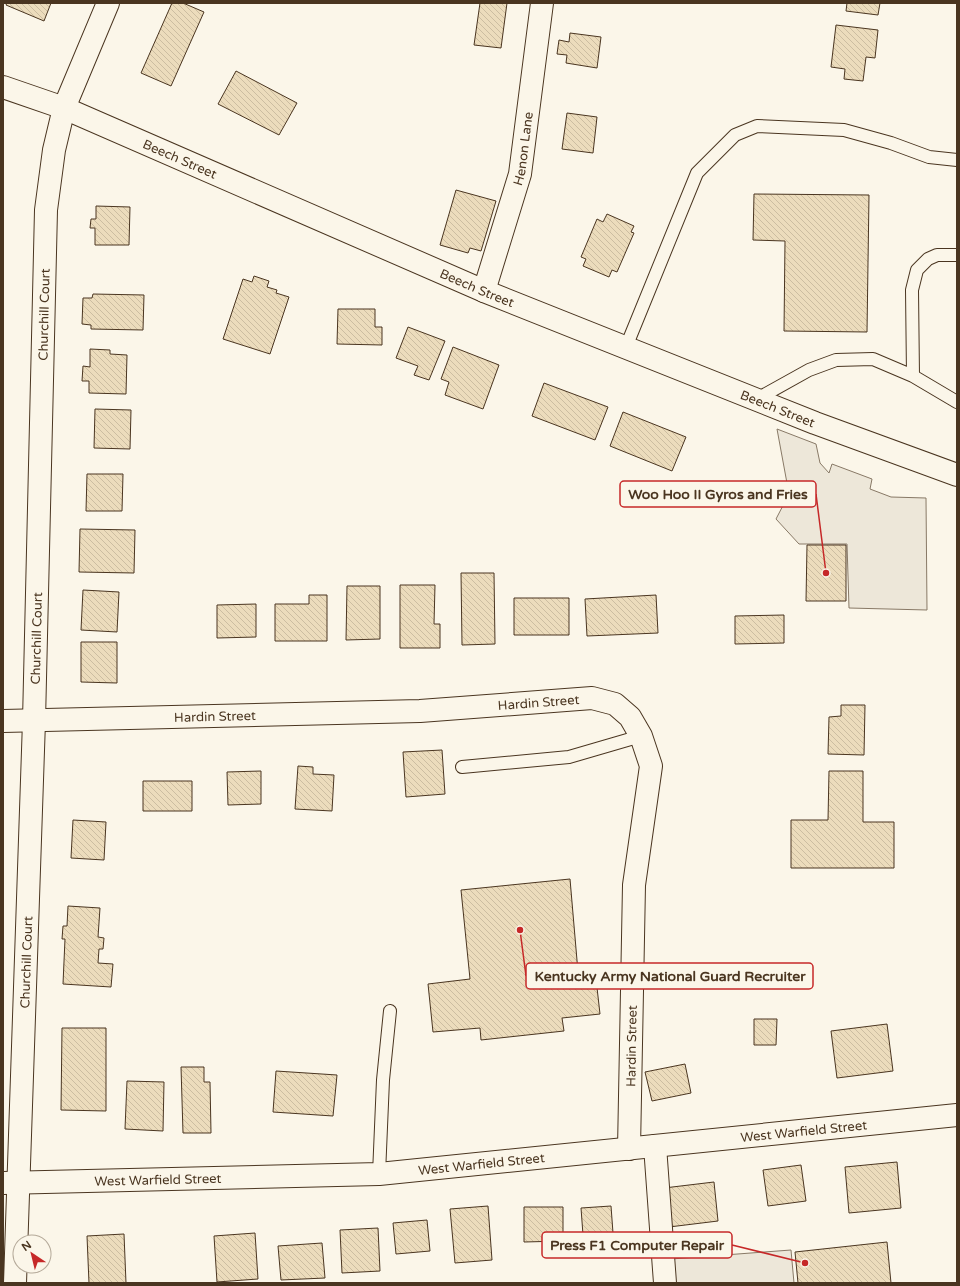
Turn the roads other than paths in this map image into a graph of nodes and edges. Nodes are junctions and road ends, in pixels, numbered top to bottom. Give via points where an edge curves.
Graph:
1 (108, 3) edge
2 (542, 3) edge
3 (3, 87) edge
4 (64, 108) junction
5 (957, 160) edge
6 (957, 255) edge
7 (484, 290) junction
8 (626, 347) junction
9 (913, 376) junction
10 (757, 399) junction
11 (957, 402) edge
12 (957, 475) edge
13 (3, 721) edge
14 (34, 721) junction
15 (641, 736) junction
16 (462, 767) dead end
17 (390, 1011) dead end
18 (957, 1116) edge
19 (655, 1146) junction
20 (629, 1149) junction
21 (379, 1174) junction
22 (10, 1183) edge
23 (15, 1283) edge
24 (665, 1283) edge

1 - 4 street, Churchill Court
2 - 7 street, Henon Lane via 520,174
3 - 4 street, Beech Street
4 - 7 street, Beech Street
4 - 14 street, Churchill Court via 54,150 46,210
5 - 8 lane via 929,156 844,130 757,126 735,135 697,173
6 - 9 lane via 937,255 916,270 912,290
7 - 8 street, Beech Street
8 - 10 street, Beech Street
9 - 10 lane via 873,359 836,360 810,370
9 - 11 lane
10 - 12 street, Beech Street
13 - 14 street, Hardin Street
14 - 15 street, Hardin Street via 420,711 592,698 615,704 630,718
14 - 22 street, Churchill Court
15 - 16 lane via 569,757
15 - 20 street, Hardin Street via 651,766 634,885
17 - 21 lane
18 - 19 street, West Warfield Street
19 - 20 street, West Warfield Street
19 - 24 street
20 - 21 street, West Warfield Street
21 - 22 street, West Warfield Street
22 - 23 street, Churchill Court

